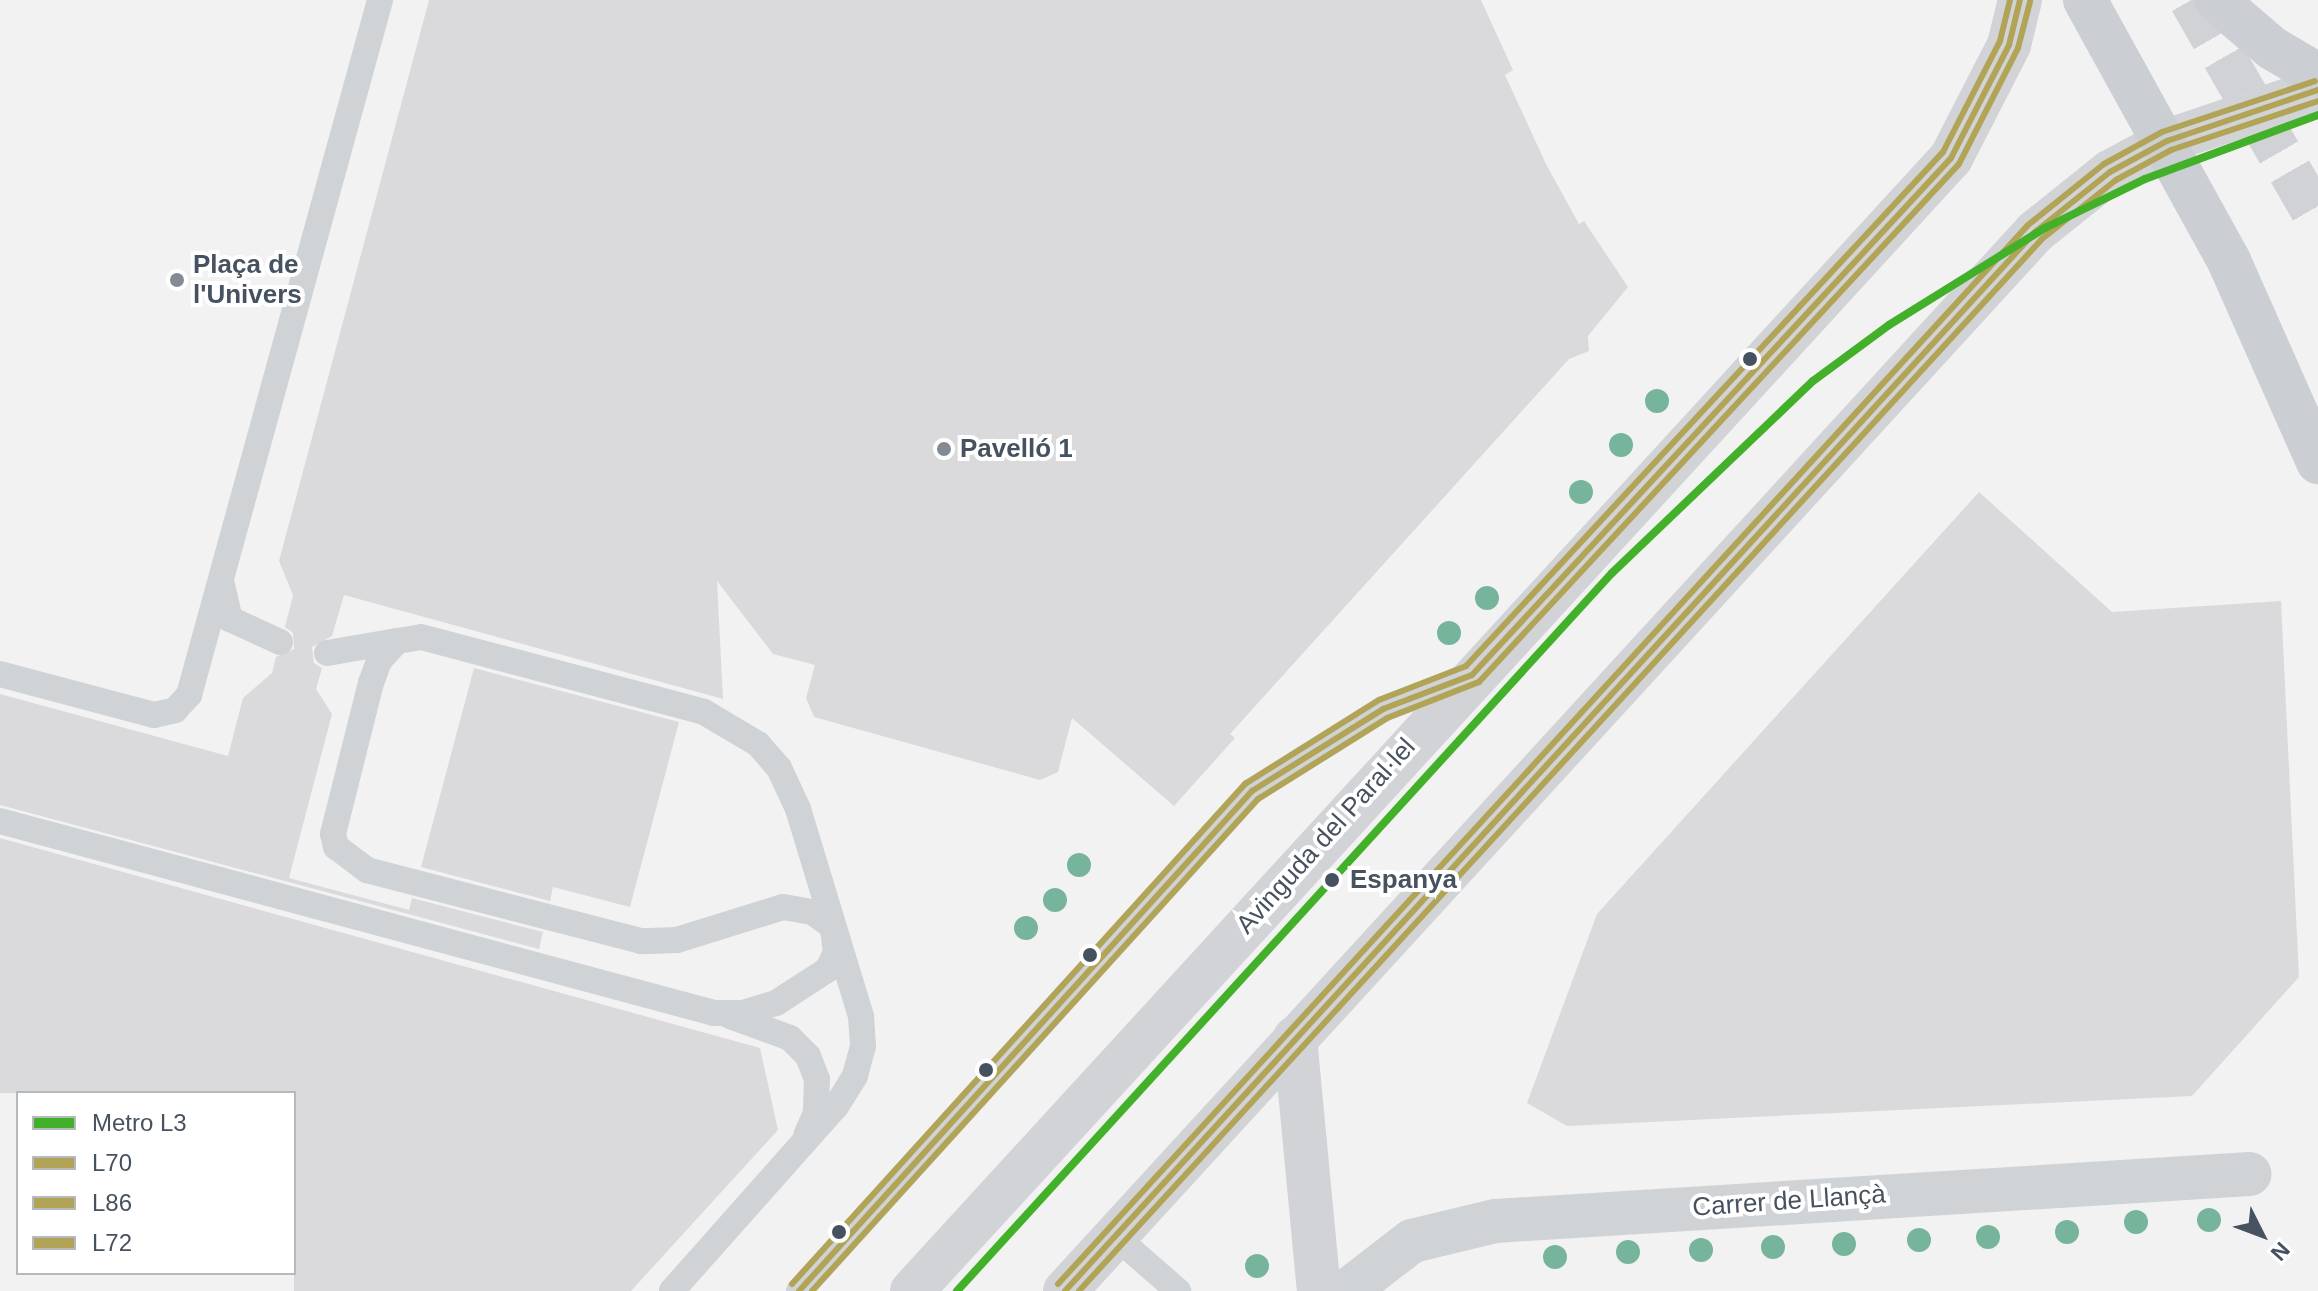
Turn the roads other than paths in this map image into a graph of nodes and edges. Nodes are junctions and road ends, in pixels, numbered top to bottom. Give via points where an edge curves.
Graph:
1 (380, 0) edge
2 (2020, 0) edge
3 (2085, 0) edge
4 (2216, 0) edge
5 (2318, 75) edge
6 (2318, 90) edge
7 (2167, 141) junction
8 (2318, 462) edge
9 (222, 571) junction
10 (397, 641) junction
11 (198, 662) junction
12 (0, 674) edge
13 (1472, 675) junction
14 (367, 701) junction
15 (0, 821) edge
16 (833, 927) junction
17 (714, 1013) junction
18 (1295, 1038) junction
19 (798, 1150) junction
20 (2238, 1173) dead end
21 (1115, 1236) junction
22 (672, 1291) edge
23 (799, 1291) edge
24 (912, 1291) edge
25 (1065, 1291) edge
26 (1178, 1291) edge
27 (1319, 1291) edge
28 (1347, 1291) edge

1 - 9 lane
2 - 13 main road, Avinguda del Paral·lel via 2009,45 1951,158
3 - 7 main road
4 - 5 main road via 2272,48
6 - 7 main road
7 - 8 main road via 2266,334
7 - 18 main road via 2110,172 2035,232
9 - 11 lane
9 - 11 lane via 222,601 230,619 268,638 229,636
10 - 14 lane via 379,661
10 - 14 lane via 369,651 327,653 359,678
10 - 16 lane via 421,637 704,712 758,744 779,768 798,809
11 - 12 lane via 189,695 175,710 154,715
13 - 23 lane via 1383,709 1252,791
13 - 24 main road, Avinguda del Paral·lel
14 - 16 lane via 333,834 351,863 641,941 677,940 783,907 812,912
15 - 17 lane
16 - 17 lane via 836,953 805,989 743,1013
16 - 19 lane via 861,1017 863,1046 855,1076
17 - 19 lane via 758,1023 790,1038 808,1056 817,1079 816,1113
18 - 21 main road
18 - 27 main road
19 - 22 lane
20 - 28 street, Carrer de Llançà via 1495,1221 1412,1241
21 - 25 main road
21 - 26 lane

